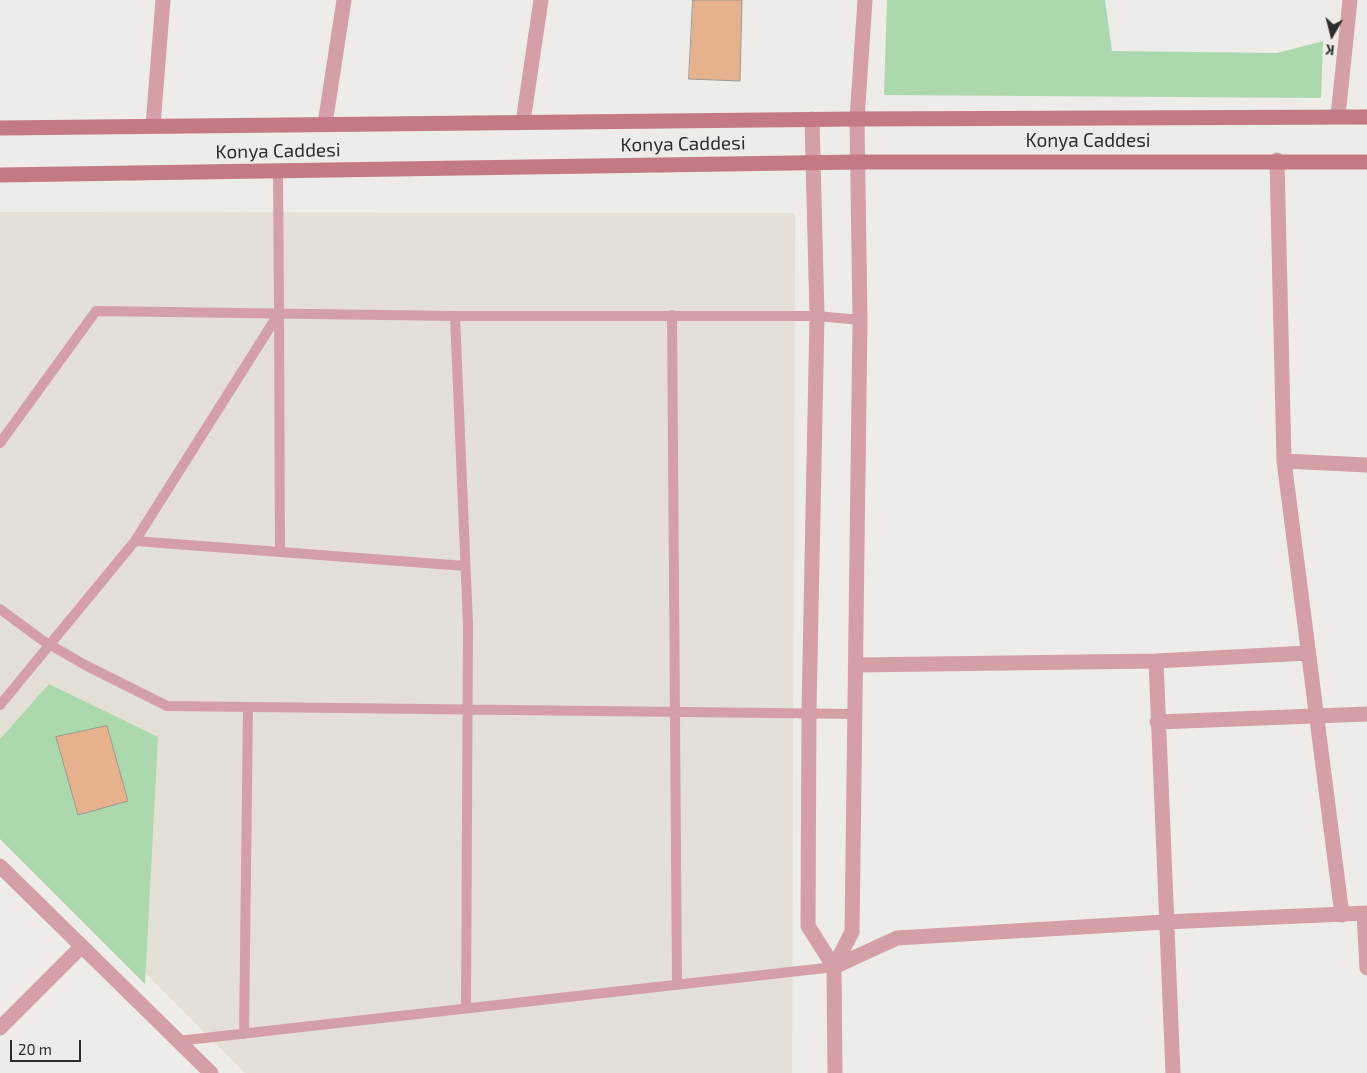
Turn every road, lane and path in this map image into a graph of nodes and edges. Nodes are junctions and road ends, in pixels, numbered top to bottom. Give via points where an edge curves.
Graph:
1 (164, 0) edge
2 (344, 0) edge
3 (541, 0) edge
4 (865, 0) edge
5 (1350, 0) edge
6 (1338, 116) junction
7 (1367, 116) edge
8 (812, 119) junction
9 (857, 119) junction
10 (523, 122) junction
11 (324, 124) junction
12 (154, 125) junction
13 (0, 128) edge
14 (1277, 160) junction
15 (813, 162) junction
16 (858, 162) junction
17 (1367, 162) edge
18 (278, 171) junction
19 (0, 175) edge
20 (280, 313) junction
21 (672, 315) junction
22 (455, 316) junction
23 (817, 316) junction
24 (860, 320) junction
25 (0, 443) edge
26 (1284, 461) junction
27 (1367, 465) edge
28 (135, 541) junction
29 (280, 552) junction
30 (465, 566) junction
31 (0, 609) edge
32 (50, 645) junction
33 (1308, 652) junction
34 (1156, 661) junction
35 (857, 665) junction
36 (0, 706) edge
37 (248, 707) junction
38 (467, 709) junction
39 (675, 712) junction
40 (809, 714) junction
41 (856, 714) junction
42 (1367, 714) edge
43 (1316, 716) junction
44 (1157, 722) junction
45 (0, 866) edge
46 (1365, 914) edge
47 (1342, 915) junction
48 (1165, 922) junction
49 (81, 947) junction
50 (834, 967) junction
51 (1367, 968) edge
52 (677, 984) junction
53 (466, 1008) junction
54 (0, 1028) edge
55 (244, 1034) junction
56 (178, 1041) junction
57 (211, 1073) edge
58 (835, 1073) edge
59 (1173, 1073) edge

1 - 12 street
2 - 11 street
3 - 10 street
4 - 9 street
5 - 6 street
6 - 7 main road, Konya Caddesi
6 - 9 main road, Konya Caddesi
8 - 9 main road, Konya Caddesi
8 - 10 main road, Konya Caddesi
8 - 15 street
9 - 16 street
10 - 11 main road, Konya Caddesi
11 - 12 main road, Konya Caddesi
12 - 13 main road, Konya Caddesi
14 - 16 main road, Konya Caddesi
14 - 17 main road, Konya Caddesi
14 - 26 street
15 - 16 main road, Konya Caddesi
15 - 18 main road, Konya Caddesi
15 - 23 street
16 - 24 street
18 - 19 main road, Konya Caddesi
18 - 20 lane
20 - 22 lane
20 - 25 lane via 96,311
20 - 28 lane
20 - 29 lane
21 - 22 lane
21 - 23 lane
21 - 39 lane
22 - 30 lane
23 - 24 lane
23 - 40 street
24 - 35 street
26 - 27 street
26 - 33 street
28 - 29 lane
28 - 32 lane
29 - 30 lane
30 - 38 lane
31 - 32 lane
32 - 36 lane
32 - 37 lane via 167,706
33 - 34 street
33 - 43 street
34 - 35 street
34 - 44 street
35 - 41 street
37 - 38 lane
37 - 55 lane
38 - 39 lane
38 - 53 lane
39 - 40 lane
39 - 52 lane
40 - 41 lane
40 - 50 street via 808,926
41 - 50 street via 852,932
42 - 43 street
43 - 44 street
43 - 47 street
44 - 48 street
45 - 49 street
46 - 47 street
46 - 51 street
47 - 48 street
48 - 50 street via 897,938
48 - 59 street
49 - 54 street
49 - 56 street
50 - 52 lane
50 - 58 street
52 - 53 lane
53 - 55 lane
55 - 56 lane
56 - 57 street

